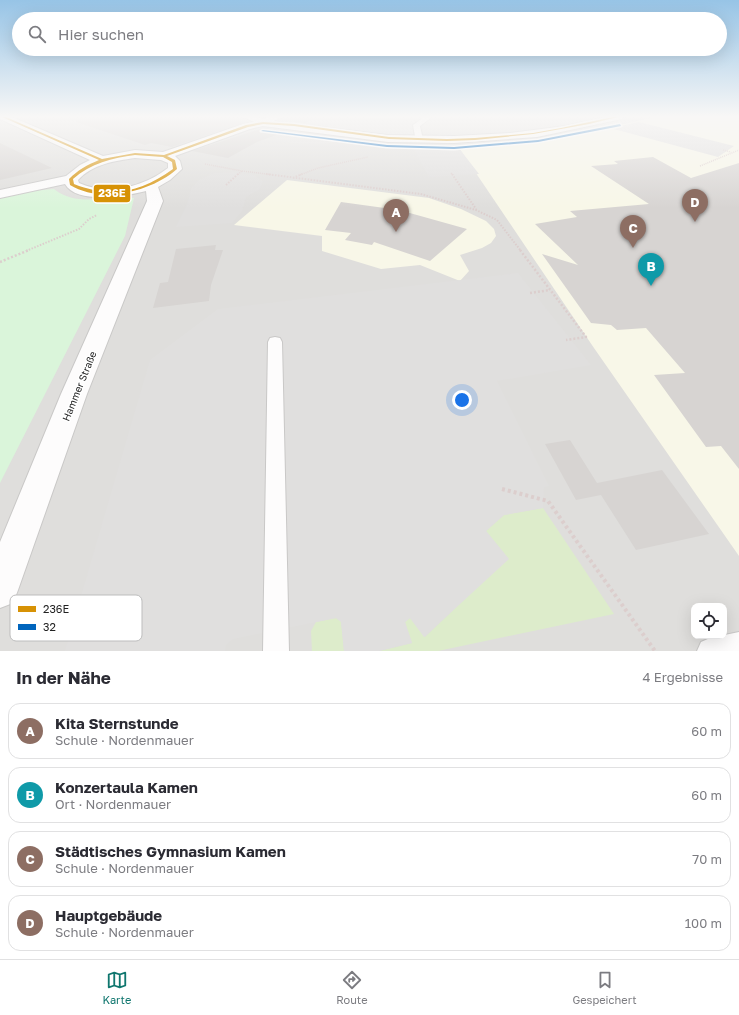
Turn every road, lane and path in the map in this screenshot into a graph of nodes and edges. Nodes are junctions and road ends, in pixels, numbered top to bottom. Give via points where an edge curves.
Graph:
1 (72, 147) edge
2 (188, 147) edge
3 (386, 147) edge
4 (723, 150) dead end
5 (739, 150) edge
6 (732, 152) junction
7 (164, 156) junction
8 (101, 160) junction
9 (199, 163) dead end
10 (700, 166) dead end
11 (242, 171) junction
12 (451, 173) dead end
13 (292, 178) junction
14 (71, 179) junction
15 (226, 185) dead end
16 (148, 186) junction
17 (0, 194) edge
18 (476, 210) junction
19 (102, 213) dead end
20 (0, 262) edge
21 (550, 290) junction
22 (530, 293) dead end
23 (566, 340) dead end
24 (276, 342) dead end
25 (502, 489) dead end
26 (0, 590) edge
27 (739, 645) edge
28 (276, 651) edge
29 (655, 651) edge
30 (710, 651) edge

1 - 8 street
2 - 7 street
3 - 13 path via 360,160 318,168
4 - 6 path
5 - 6 path
6 - 10 path
7 - 8 street via 135,154
7 - 16 street via 174,161 176,169 167,178
8 - 14 street via 76,172
9 - 11 path
11 - 13 path
11 - 15 path
12 - 18 path
13 - 18 path via 421,194
14 - 16 street via 72,185 79,190 93,193 117,192
14 - 17 street
16 - 26 street, Hammer Straße via 156,195 155,201 26,518
18 - 21 path via 497,220
19 - 20 path via 89,218 78,229
21 - 22 path
21 - 23 path via 586,337
24 - 28 lane
25 - 29 path via 548,501
27 - 30 lane

